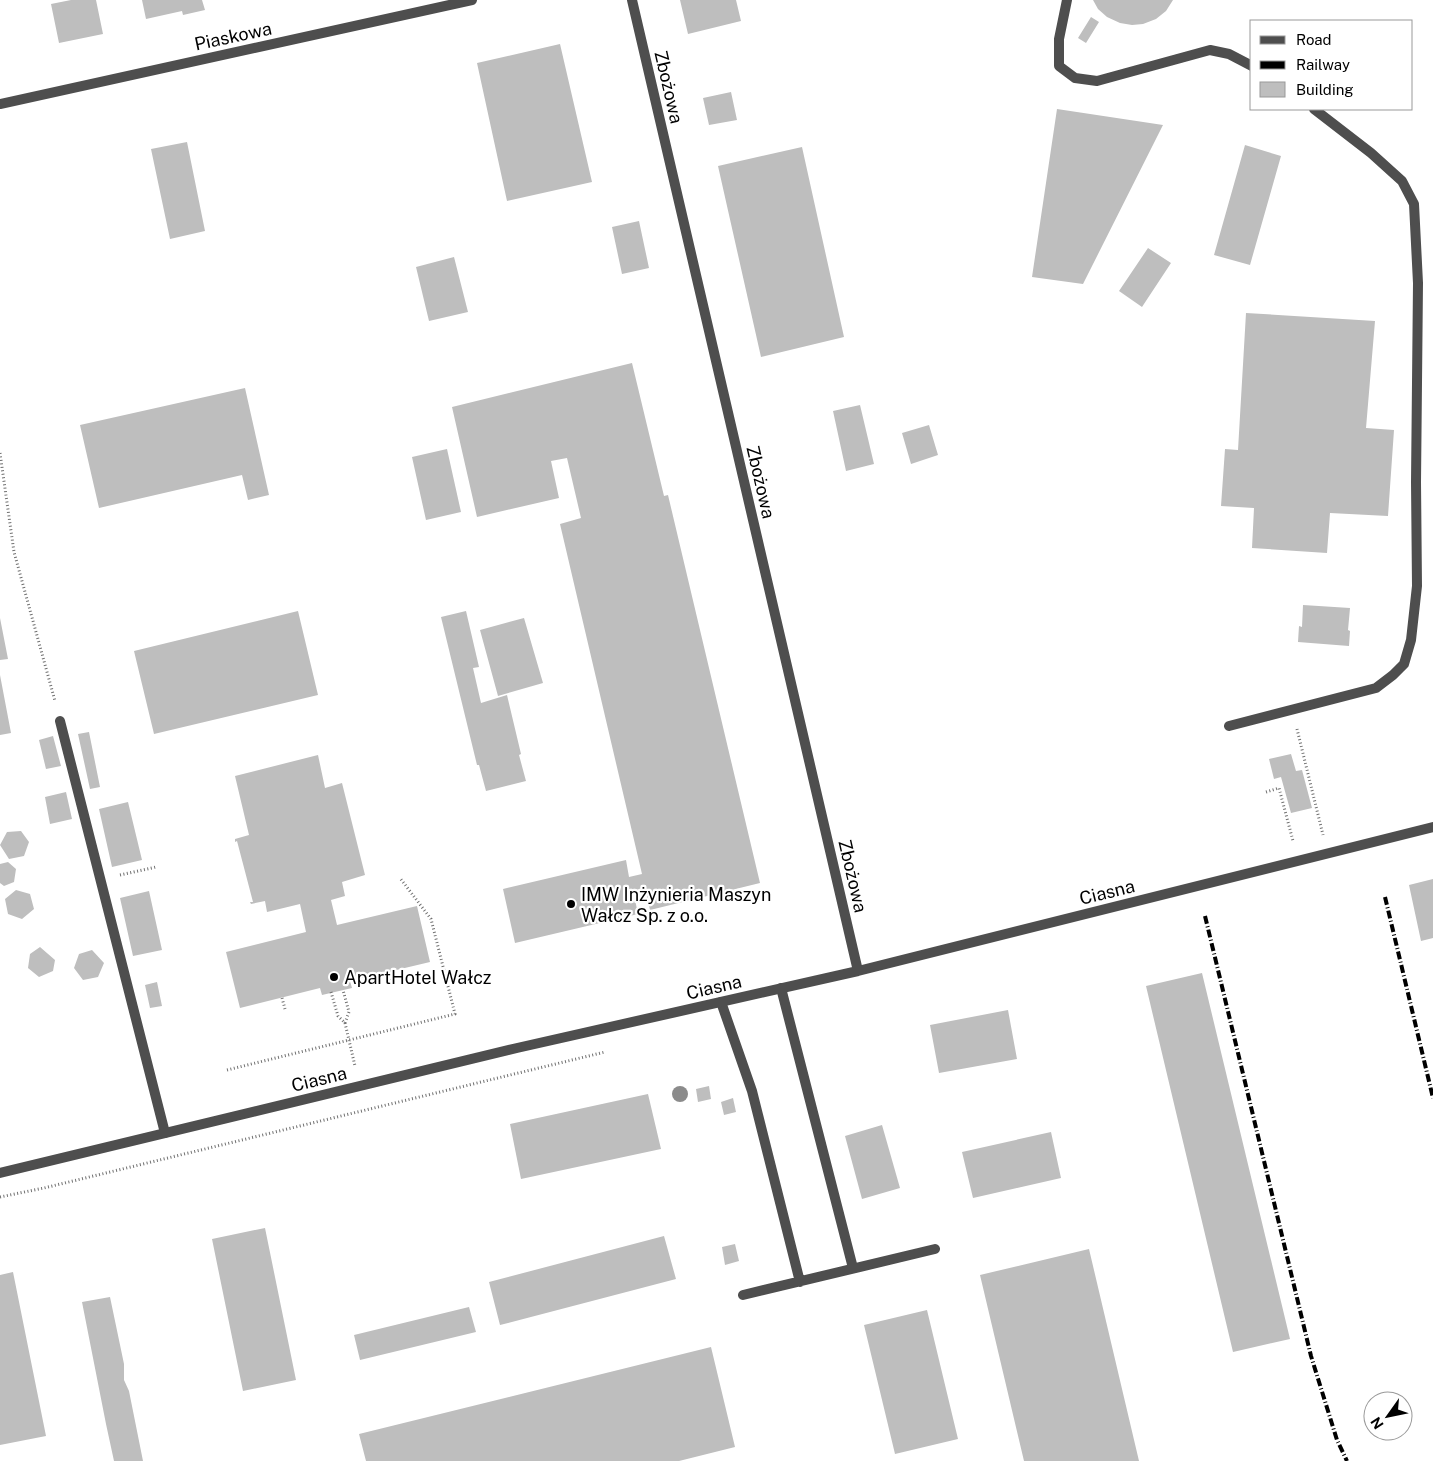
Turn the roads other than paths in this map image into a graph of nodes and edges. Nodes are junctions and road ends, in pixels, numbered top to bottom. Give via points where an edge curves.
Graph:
1 (472, 0) edge
2 (632, 0) edge
3 (1067, 0) edge
4 (1250, 65) edge
5 (0, 104) edge
6 (1315, 110) edge
7 (60, 721) road end
8 (1228, 726) dead end
9 (1433, 827) edge
10 (858, 971) junction
11 (781, 988) junction
12 (721, 1002) junction
13 (165, 1133) junction
14 (0, 1173) edge
15 (935, 1249) dead end
16 (853, 1268) junction
17 (800, 1282) junction
18 (743, 1295) dead end

1 - 5 street, Piaskowa
2 - 10 street, Zbożowa
3 - 4 street via 1059,40 1059,66 1075,78 1097,81 1210,50 1229,54
6 - 8 street via 1402,181 1414,204 1418,283 1417,586 1412,640 1404,664 1376,688
7 - 13 street
9 - 10 street, Ciasna
10 - 11 street, Ciasna
11 - 12 street, Ciasna
11 - 16 street
12 - 13 street, Ciasna
12 - 17 street via 752,1091
13 - 14 street, Ciasna
15 - 16 street
16 - 17 street
17 - 18 street

